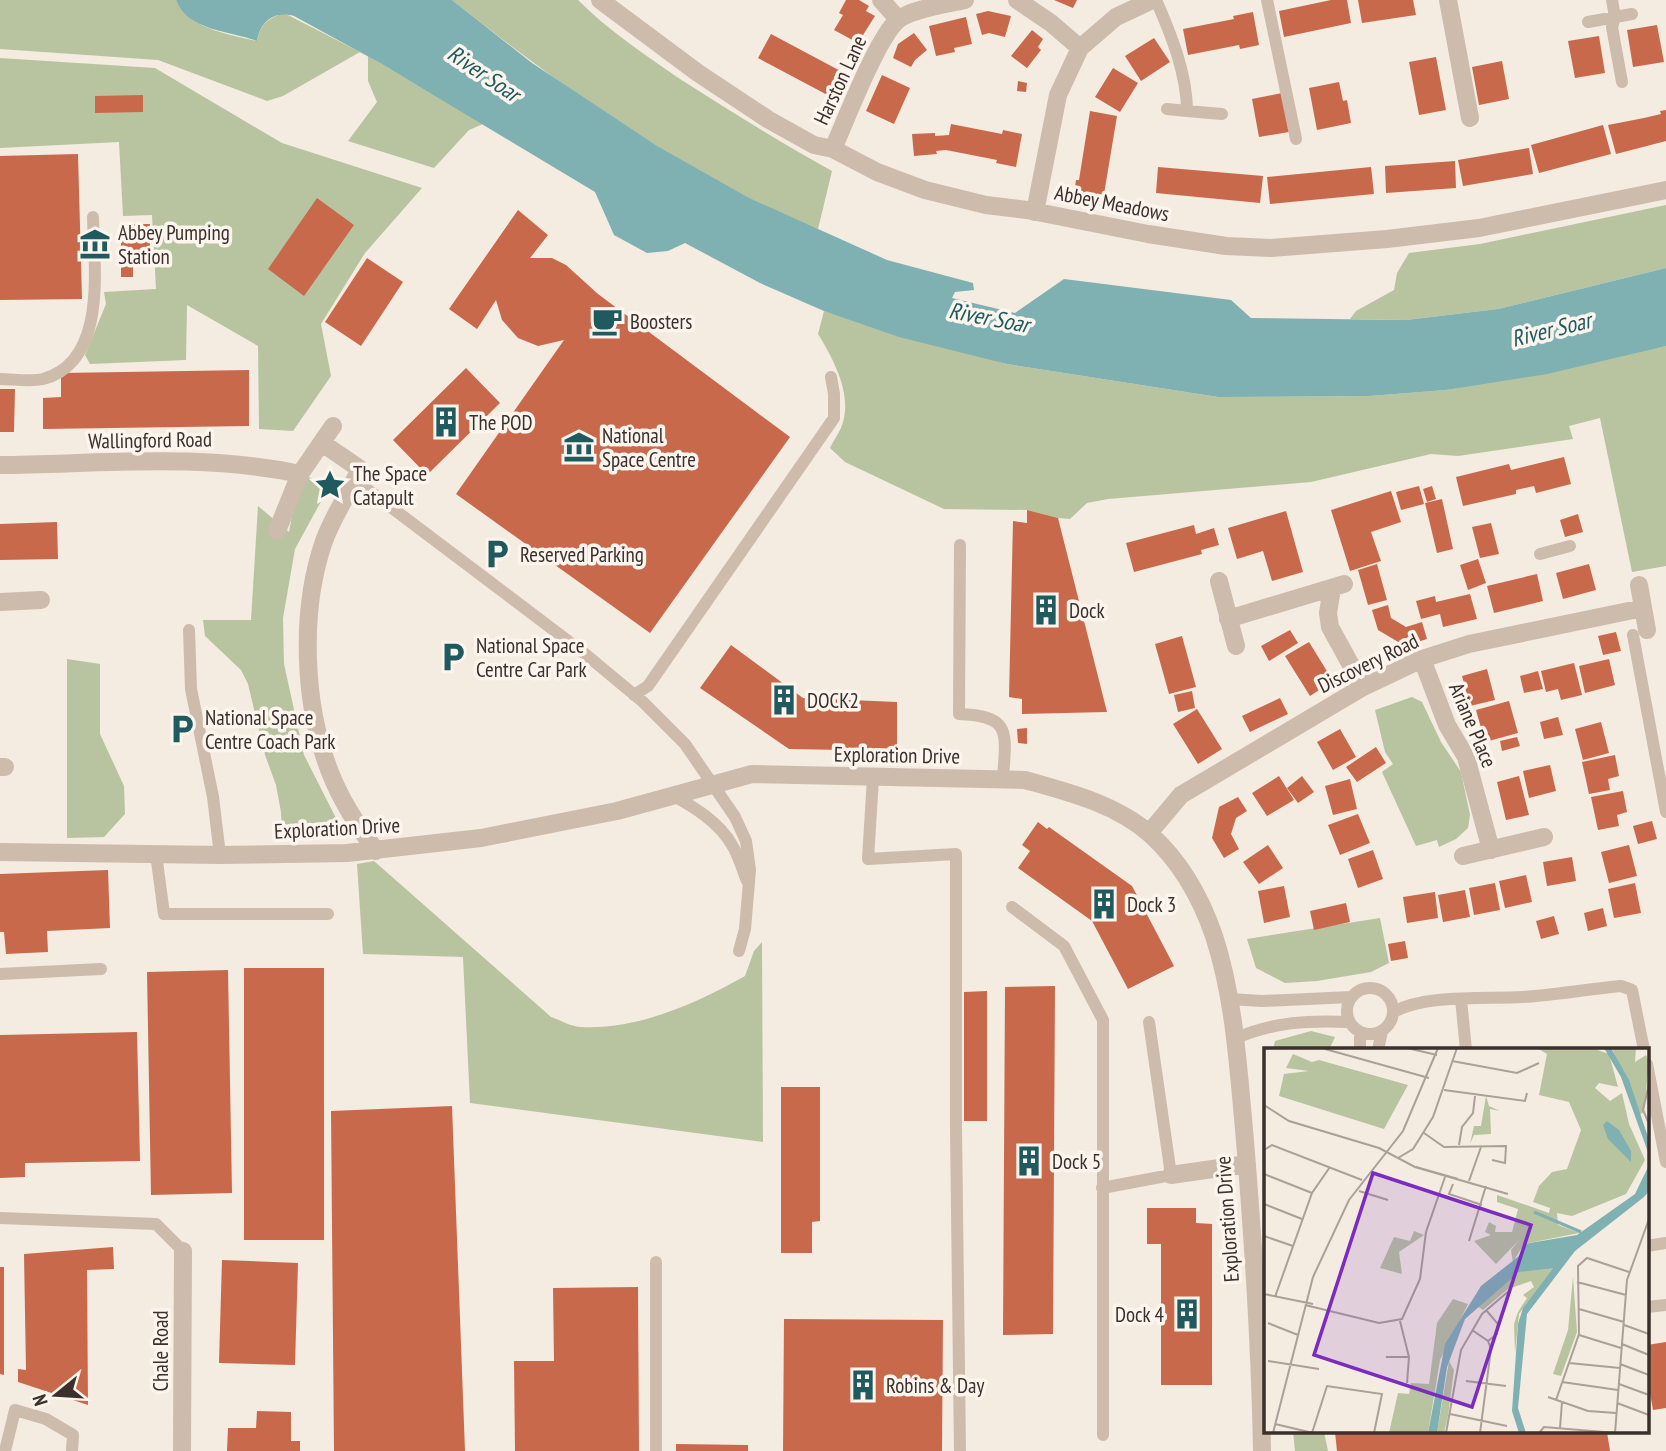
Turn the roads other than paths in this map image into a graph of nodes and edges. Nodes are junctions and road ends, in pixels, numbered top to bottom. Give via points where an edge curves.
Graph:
1 (600, 0) edge
2 (881, 0) edge
3 (965, 0) edge
4 (1017, 0) edge
5 (1154, 0) edge
6 (1267, 0) edge
7 (1448, 0) edge
8 (1612, 0) edge
9 (1632, 14) dead end
10 (1615, 17) junction
11 (898, 19) junction
12 (1588, 22) dead end
13 (1080, 48) junction
14 (1622, 82) dead end
15 (1167, 109) dead end
16 (1187, 111) junction
17 (1222, 114) dead end
18 (1470, 118) dead end
19 (1296, 138) dead end
20 (833, 149) junction
21 (1666, 190) edge
22 (1035, 212) junction
23 (93, 216) dead end
24 (831, 377) dead end
25 (0, 379) edge
26 (333, 426) dead end
27 (322, 443) junction
28 (0, 465) edge
29 (300, 474) junction
30 (355, 480) junction
31 (277, 531) dead end
32 (960, 545) dead end
33 (1570, 546) dead end
34 (1540, 554) dead end
35 (1219, 581) dead end
36 (1639, 585) dead end
37 (41, 600) dead end
38 (0, 602) edge
39 (1643, 608) junction
40 (1228, 619) junction
41 (189, 631) dead end
42 (1640, 632) joint
43 (1236, 646) dead end
44 (1422, 659) junction
45 (1363, 687) junction
46 (634, 695) junction
47 (873, 778) junction
48 (1003, 779) junction
49 (710, 784) junction
50 (672, 795) junction
51 (1666, 812) edge
52 (1149, 833) junction
53 (1544, 837) dead end
54 (1491, 850) junction
55 (376, 851) junction
56 (0, 852) edge
57 (156, 854) junction
58 (220, 855) junction
59 (1463, 856) dead end
60 (748, 885) junction
61 (1012, 907) dead end
62 (327, 914) dead end
63 (739, 951) dead end
64 (101, 969) dead end
65 (0, 974) edge
66 (1351, 997) junction
67 (1229, 999) junction
68 (1461, 999) junction
69 (1393, 1013) junction
70 (1149, 1022) dead end
71 (1349, 1022) junction
72 (1382, 1031) junction
73 (1360, 1032) junction
74 (1234, 1039) junction
75 (1360, 1048) edge
76 (1378, 1048) edge
77 (1466, 1048) edge
78 (1644, 1048) edge
79 (1648, 1069) edge
80 (1666, 1162) edge
81 (1247, 1164) junction
82 (1171, 1175) junction
83 (1102, 1188) junction
84 (0, 1218) edge
85 (1666, 1243) edge
86 (1648, 1246) edge
87 (183, 1251) joint
88 (656, 1262) dead end
89 (1666, 1306) edge
90 (1648, 1307) edge
91 (1103, 1435) dead end
92 (5, 1451) edge
93 (72, 1451) edge
94 (183, 1451) edge
95 (656, 1451) edge
96 (960, 1451) edge
97 (1262, 1451) edge

1 - 20 street, Abbey Meadows via 769,120 814,145
2 - 11 street
3 - 11 street
4 - 13 street
5 - 13 street via 1116,17
5 - 16 lane via 1166,23 1187,93
6 - 19 lane
7 - 18 street
8 - 10 lane
9 - 10 lane
10 - 12 lane
10 - 14 lane via 1612,27
11 - 20 street, Harston Lane via 880,46
13 - 22 street via 1058,95
15 - 16 lane
16 - 17 lane
20 - 22 street, Abbey Meadows via 925,190
21 - 22 street, Abbey Meadows via 1479,228 1271,248 1196,242
23 - 25 lane via 94,300 83,344 57,373 41,379
24 - 46 lane via 834,418 648,686
26 - 27 street
27 - 29 street
27 - 30 street via 360,469
28 - 29 street, Wallingford Road via 215,461
29 - 31 street
30 - 46 lane
30 - 55 street via 325,540 313,580 307,668 331,774
32 - 48 lane via 959,714 990,716 998,722 1003,731
33 - 34 lane
35 - 40 street
36 - 39 street
37 - 38 street
39 - 42 street
39 - 44 street, Discovery Road via 1492,639
40 - 43 street
40 - 45 street via 1338,586 1328,613 1330,628
41 - 58 lane via 191,690
42 - 51 lane
44 - 45 street, Discovery Road
44 - 54 street, Ariane Place via 1447,725 1466,757
45 - 52 street, Discovery Road via 1181,795
46 - 49 lane via 685,744
47 - 48 street, Exploration Drive
47 - 49 street, Exploration Drive via 752,774
47 - 96 lane via 868,859 956,854
48 - 52 street, Exploration Drive via 1034,783 1100,803
49 - 50 street, Exploration Drive
49 - 60 lane via 743,832 750,858
50 - 55 street, Exploration Drive via 617,811 481,838
50 - 60 lane via 725,835
52 - 67 street, Exploration Drive via 1188,880 1202,906
53 - 54 street
54 - 59 street
55 - 58 street, Exploration Drive
56 - 57 street, Exploration Drive
57 - 58 street, Exploration Drive
57 - 62 lane via 164,914
60 - 63 lane
61 - 83 lane via 1064,946 1104,1020
64 - 65 lane
66 - 67 lane
66 - 69 lane via 1363,989 1377,989 1389,998
66 - 71 lane via 1346,1009
67 - 74 street, Exploration Drive
68 - 69 lane via 1404,1006
68 - 77 lane
68 - 78 lane via 1621,986 1632,990
69 - 72 lane
70 - 82 lane
71 - 73 lane
71 - 74 lane via 1292,1022
72 - 73 lane
72 - 76 lane
73 - 75 lane
74 - 81 street, Exploration Drive
79 - 80 lane
81 - 82 street
81 - 97 street, Exploration Drive
82 - 83 lane
83 - 91 lane
84 - 87 lane via 156,1224
85 - 86 lane
87 - 94 street, Chale Road
88 - 95 lane
89 - 90 lane
92 - 93 lane via 15,1410 46,1419 73,1436

